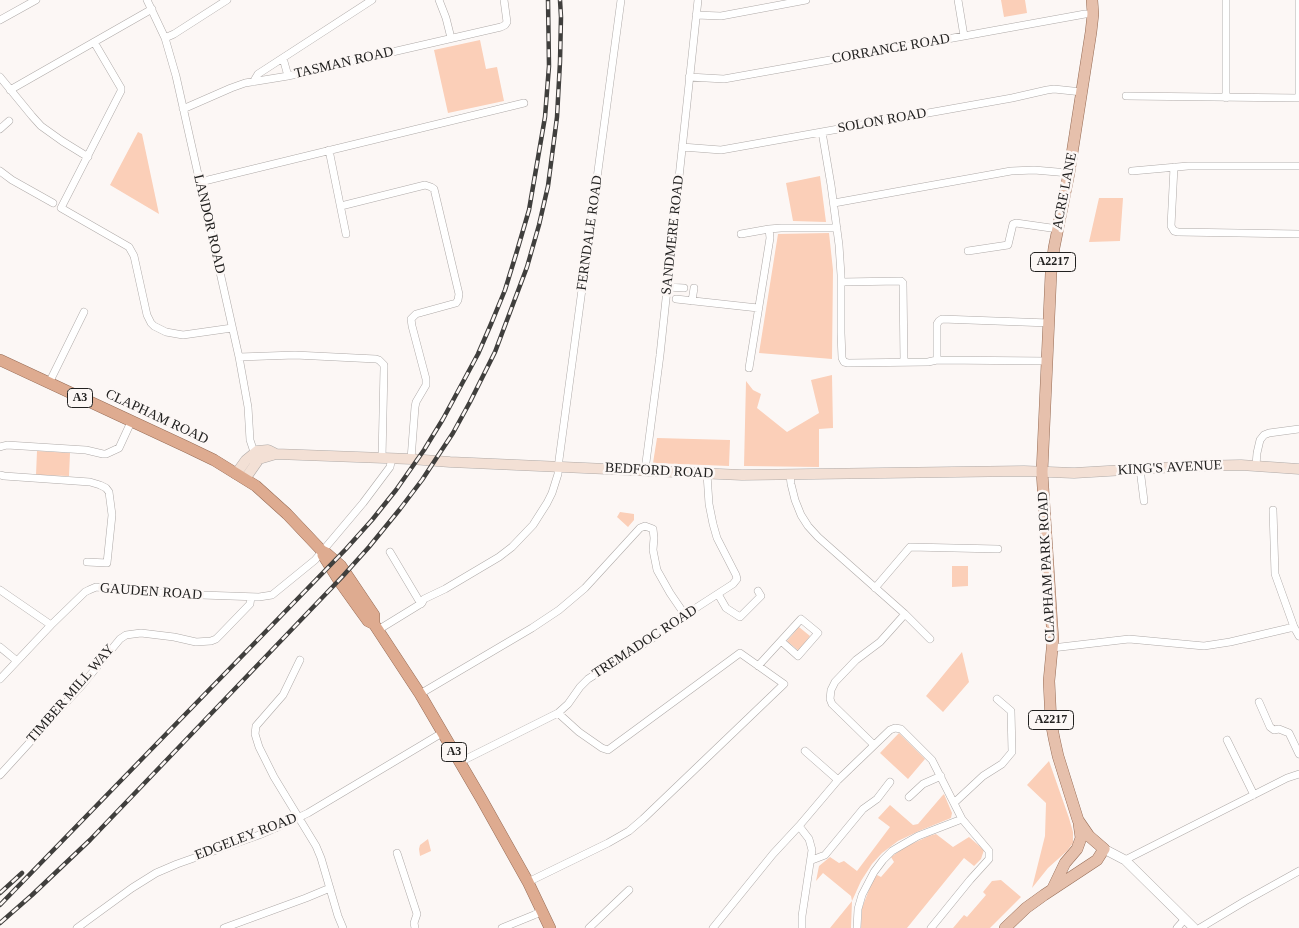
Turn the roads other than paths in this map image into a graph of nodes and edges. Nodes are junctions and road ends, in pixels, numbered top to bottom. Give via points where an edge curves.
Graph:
1 (36, 0) edge
2 (147, 0) edge
3 (227, 0) edge
4 (372, 0) edge
5 (439, 0) edge
6 (504, 0) edge
7 (621, 0) edge
8 (698, 0) edge
9 (806, 0) edge
10 (958, 0) edge
11 (1092, 0) edge
12 (1226, 0) edge
13 (1299, 0) edge
14 (152, 9) junction
15 (1093, 14) junction
16 (696, 15) junction
17 (0, 20) edge
18 (964, 36) junction
19 (165, 38) junction
20 (451, 38) junction
21 (94, 42) junction
22 (283, 58) junction
23 (288, 76) junction
24 (0, 77) edge
25 (689, 77) junction
26 (254, 82) junction
27 (10, 90) junction
28 (1082, 92) junction
29 (1126, 96) dead end
30 (1226, 98) junction
31 (1299, 98) edge
32 (524, 102) dead end
33 (183, 109) junction
34 (9, 121) dead end
35 (0, 129) edge
36 (822, 132) junction
37 (682, 147) junction
38 (328, 150) junction
39 (88, 156) junction
40 (1299, 166) edge
41 (1174, 167) junction
42 (0, 170) edge
43 (1132, 170) dead end
44 (1069, 173) junction
45 (200, 182) junction
46 (53, 203) dead end
47 (834, 204) junction
48 (341, 206) junction
49 (837, 228) junction
50 (769, 229) junction
51 (1058, 229) junction
52 (346, 234) dead end
53 (741, 234) dead end
54 (1299, 234) edge
55 (968, 251) dead end
56 (841, 282) junction
57 (667, 287) junction
58 (684, 288) dead end
59 (694, 288) dead end
60 (676, 299) dead end
61 (692, 300) junction
62 (758, 308) junction
63 (84, 312) dead end
64 (1049, 323) junction
65 (232, 328) junction
66 (239, 358) junction
67 (0, 360) edge
68 (936, 360) junction
69 (1048, 361) junction
70 (904, 362) junction
71 (749, 368) dead end
72 (49, 383) junction
73 (131, 422) junction
74 (1299, 429) edge
75 (0, 447) edge
76 (254, 452) junction
77 (276, 454) junction
78 (387, 458) junction
79 (411, 459) junction
80 (1256, 465) junction
81 (558, 467) junction
82 (1140, 469) junction
83 (1299, 469) edge
84 (645, 470) junction
85 (1042, 472) junction
86 (707, 474) junction
87 (0, 475) edge
88 (790, 475) junction
89 (241, 476) junction
90 (1144, 502) dead end
91 (1272, 510) dead end
92 (998, 549) dead end
93 (322, 551) junction
94 (390, 552) dead end
95 (87, 562) dead end
96 (875, 588) junction
97 (0, 590) edge
98 (758, 591) dead end
99 (718, 594) junction
100 (251, 596) junction
101 (421, 604) junction
102 (905, 614) junction
103 (685, 615) junction
104 (50, 625) junction
105 (1294, 626) junction
106 (376, 627) junction
107 (1299, 636) edge
108 (930, 639) dead end
109 (781, 641) junction
110 (0, 647) edge
111 (1052, 648) junction
112 (300, 660) dead end
113 (17, 661) junction
114 (758, 666) junction
115 (0, 679) edge
116 (420, 694) junction
117 (997, 699) dead end
118 (1259, 702) dead end
119 (558, 713) junction
120 (442, 733) junction
121 (1227, 740) dead end
122 (874, 745) junction
123 (805, 751) dead end
124 (1299, 754) edge
125 (460, 762) junction
126 (1299, 774) edge
127 (0, 775) edge
128 (941, 776) junction
129 (838, 780) junction
130 (890, 782) dead end
131 (1254, 796) junction
132 (909, 797) dead end
133 (954, 804) junction
134 (299, 817) junction
135 (962, 819) junction
136 (1078, 820) junction
137 (799, 826) junction
138 (1104, 848) junction
139 (397, 853) dead end
140 (812, 860) junction
141 (1125, 860) junction
142 (1299, 872) edge
143 (528, 882) junction
144 (330, 888) junction
145 (1053, 888) junction
146 (629, 890) dead end
147 (542, 911) junction
148 (1184, 920) junction
149 (77, 928) edge
150 (224, 928) edge
151 (343, 928) edge
152 (415, 928) edge
153 (502, 928) edge
154 (550, 928) edge
155 (589, 928) edge
156 (713, 928) edge
157 (802, 928) edge
158 (857, 928) edge
159 (931, 928) edge
160 (1005, 928) edge
161 (1177, 928) edge
162 (1194, 928) edge
163 (1200, 928) edge

1 - 17 street
2 - 14 street, LANDOR ROAD
3 - 19 street
4 - 22 street
5 - 20 street
6 - 20 street, TASMAN ROAD via 506,24
7 - 81 street, FERNDALE ROAD
8 - 16 street, SANDMERE ROAD
9 - 16 street via 727,16
10 - 18 street
11 - 15 main road, ACRE LANE / A2217
12 - 30 street
13 - 31 street
14 - 19 street, LANDOR ROAD
14 - 21 street
15 - 18 street, CORRANCE ROAD
15 - 28 main road, ACRE LANE / A2217
16 - 25 street, SANDMERE ROAD
18 - 25 street, CORRANCE ROAD via 724,79
19 - 33 street, LANDOR ROAD
20 - 23 street, TASMAN ROAD
21 - 27 street
21 - 39 street via 121,91
22 - 23 street
22 - 26 street via 258,74
23 - 26 street, TASMAN ROAD
24 - 27 street
25 - 37 street, SANDMERE ROAD
26 - 33 street, TASMAN ROAD via 231,88
27 - 39 street via 41,126
28 - 36 street, SOLON ROAD via 1047,90
28 - 44 main road, ACRE LANE / A2217
29 - 30 street
30 - 31 street
32 - 38 street
33 - 45 street, LANDOR ROAD
34 - 35 street
36 - 37 street, SOLON ROAD via 721,150
36 - 47 street
37 - 57 street, SANDMERE ROAD
38 - 45 street
38 - 48 street
39 - 65 street via 61,208 129,246 151,323 177,335
40 - 41 street
41 - 43 street
41 - 54 street via 1171,226 1174,231
42 - 46 street
44 - 47 street via 1011,171
44 - 51 main road, ACRE LANE / A2217
45 - 65 street, LANDOR ROAD
47 - 49 street
48 - 52 street
48 - 79 street via 425,185 434,189 459,297 456,303 416,314 412,319 426,385 416,402
49 - 50 street
49 - 56 street
50 - 53 street
50 - 62 street
51 - 55 street via 1016,223 1008,245
51 - 64 main road, ACRE LANE / A2217 via 1051,274
56 - 70 street via 844,362
56 - 70 street via 903,283
57 - 58 street
57 - 84 street, SANDMERE ROAD
59 - 61 street
60 - 61 street
61 - 62 street
62 - 71 street
63 - 72 street
64 - 68 street via 942,319 937,324
64 - 69 main road, ACRE LANE / A2217
65 - 66 street, LANDOR ROAD
66 - 76 street, LANDOR ROAD
66 - 78 street via 295,355 379,360 384,365
67 - 72 highway, CLAPHAM ROAD / A3
68 - 69 street
68 - 70 street
69 - 85 main road, ACRE LANE / A2217
72 - 73 highway, CLAPHAM ROAD / A3
73 - 75 street via 119,448 106,454 86,450
73 - 89 highway, CLAPHAM ROAD / A3
74 - 80 street via 1264,435 1260,440
76 - 77 main road, BEDFORD ROAD via 268,450
76 - 89 main road via 246,460
77 - 78 main road, BEDFORD ROAD
77 - 89 main road via 259,459
78 - 79 main road, BEDFORD ROAD
78 - 93 street, GAUDEN ROAD via 390,467
79 - 81 main road, BEDFORD ROAD
80 - 82 main road, KING'S AVENUE
80 - 83 main road, KING'S AVENUE
81 - 84 main road, BEDFORD ROAD
81 - 101 street, FERNDALE ROAD via 547,504 512,547 445,590 424,599
82 - 85 main road, KING'S AVENUE via 1074,474
82 - 90 street
84 - 86 main road, BEDFORD ROAD
85 - 88 main road, BEDFORD ROAD
85 - 111 main road, CLAPHAM PARK ROAD / A2217
86 - 88 main road, BEDFORD ROAD
86 - 99 street, TREMADOC ROAD via 716,538 737,579
87 - 95 street via 90,482 106,488 112,515 107,563
88 - 96 street via 795,500 808,526
89 - 93 highway, A3 via 266,493
91 - 105 street via 1275,574
92 - 96 street via 910,547
93 - 100 street, GAUDEN ROAD via 272,595
93 - 106 highway, A3 via 344,589
94 - 101 street
96 - 102 street
97 - 104 street
98 - 99 street via 761,596 740,617 726,608
99 - 103 street, TREMADOC ROAD
100 - 104 street, GAUDEN ROAD via 96,588 84,592
100 - 127 street, TIMBER MILL WAY via 250,604 211,641 196,642 141,633 120,639 82,686
101 - 106 street, FERNDALE ROAD
102 - 108 street
102 - 122 street via 880,642 856,660 836,682 830,694 832,704
103 - 116 street via 657,570 653,529 645,526 586,588 559,610
103 - 119 street, TREMADOC ROAD via 588,679
104 - 113 street, GAUDEN ROAD
105 - 107 street
105 - 111 street via 1204,646 1129,639
106 - 116 highway, A3
109 - 109 street via 801,619 818,633 798,656
109 - 114 street
110 - 113 street
111 - 136 main road, CLAPHAM PARK ROAD / A2217 via 1049,681 1051,722
112 - 134 street via 283,695 254,730 274,776
113 - 115 street, GAUDEN ROAD
114 - 119 street via 740,653 608,750 579,732
114 - 143 street via 784,684 643,820 608,843
116 - 120 highway, A3
117 - 133 street via 1010,711 1012,752
118 - 124 street via 1270,727 1289,733
119 - 125 street, TREMADOC ROAD
120 - 125 highway, A3
120 - 134 street, EDGELEY ROAD
121 - 131 street
122 - 128 street via 890,730 901,729 932,760
122 - 129 street
123 - 129 street
125 - 143 highway, A3
126 - 131 street
128 - 132 street via 923,784
128 - 133 street
129 - 137 street
130 - 140 street via 825,855
131 - 141 street
133 - 135 street
134 - 144 street via 316,846
134 - 149 street, EDGELEY ROAD via 156,873
135 - 158 street via 918,836 892,851 867,883 858,909
135 - 159 street via 986,846 989,860
136 - 138 main road, CLAPHAM PARK ROAD / A2217 via 1089,836
136 - 145 main road via 1080,842
137 - 140 street via 809,839
137 - 156 street
138 - 141 street
138 - 145 main road via 1097,860
139 - 152 street via 417,914
140 - 157 street
141 - 148 street
142 - 163 street
143 - 147 highway, A3
144 - 150 street
144 - 151 street
145 - 160 main road
146 - 155 street
147 - 153 street
147 - 154 highway, A3
148 - 161 street
148 - 162 street

